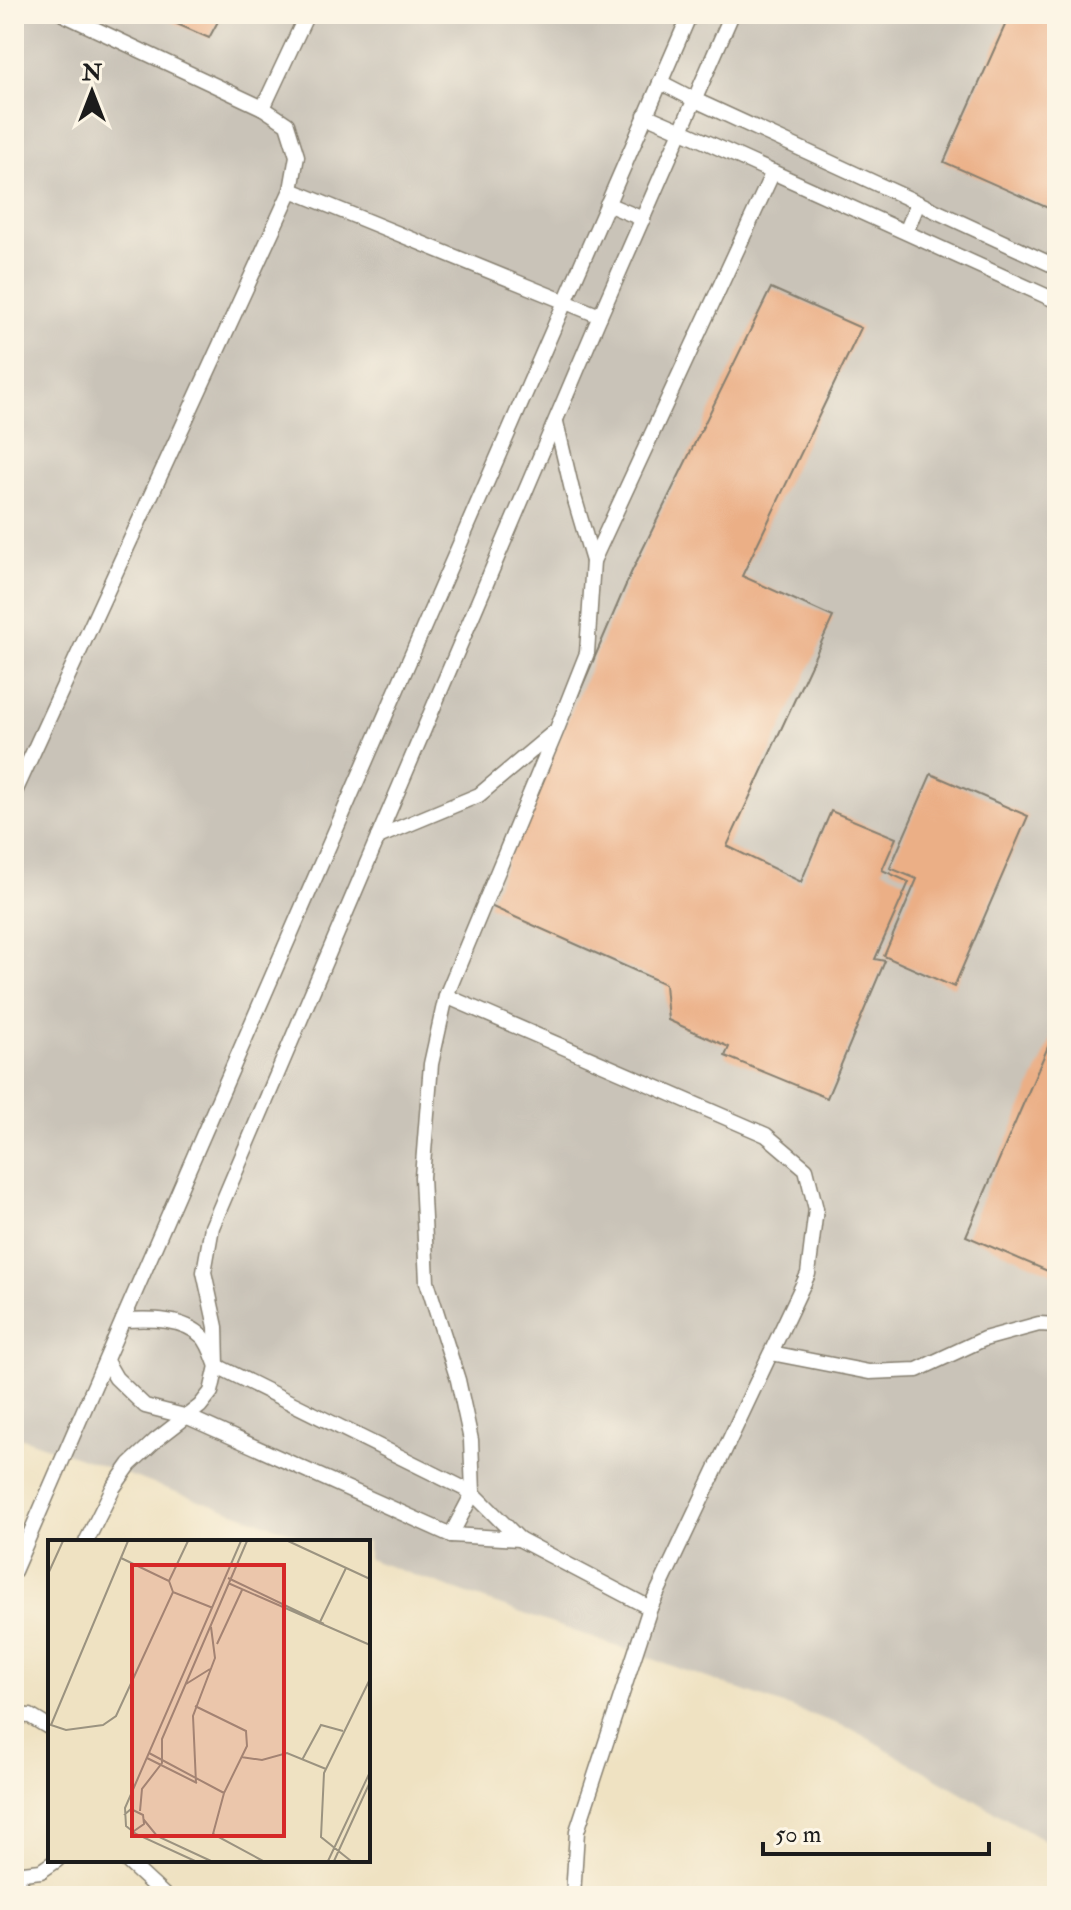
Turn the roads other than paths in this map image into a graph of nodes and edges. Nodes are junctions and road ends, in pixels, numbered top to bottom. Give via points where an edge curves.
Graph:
1 (63, 14) edge
2 (307, 14) edge
3 (690, 14) edge
4 (732, 14) edge
5 (660, 82) junction
6 (695, 100) junction
7 (263, 108) junction
8 (645, 115) junction
9 (682, 131) junction
10 (773, 172) junction
11 (291, 190) junction
12 (918, 203) junction
13 (607, 204) junction
14 (643, 219) junction
15 (906, 232) junction
16 (1057, 267) edge
17 (1057, 301) edge
18 (563, 302) junction
19 (600, 316) junction
20 (556, 422) junction
21 (593, 561) junction
22 (557, 729) junction
23 (14, 794) edge
24 (378, 837) junction
25 (446, 996) junction
26 (123, 1320) junction
27 (1057, 1325) edge
28 (771, 1353) junction
29 (106, 1361) junction
30 (217, 1366) junction
31 (188, 1417) junction
32 (473, 1493) junction
33 (451, 1535) junction
34 (519, 1539) junction
35 (87, 1540) edge
36 (14, 1571) edge
37 (650, 1608) junction
38 (14, 1715) edge
39 (48, 1727) edge
40 (54, 1862) edge
41 (128, 1862) edge
42 (14, 1877) edge
43 (37, 1896) edge
44 (165, 1896) edge
45 (573, 1896) edge

1 - 7 lane
2 - 7 lane
3 - 5 lane
4 - 6 lane
5 - 6 lane
5 - 8 lane
6 - 9 lane
6 - 12 lane
7 - 11 lane via 287,124 297,156
8 - 9 lane
8 - 13 lane
9 - 10 lane
9 - 14 lane
10 - 15 lane
10 - 21 lane
11 - 18 lane
11 - 23 lane
12 - 15 lane
12 - 16 lane
13 - 14 lane
13 - 18 lane
14 - 19 lane
15 - 17 lane
18 - 19 lane
18 - 26 lane
19 - 20 lane
20 - 21 lane
20 - 24 lane
21 - 22 lane via 587,653
22 - 24 lane via 479,795
22 - 25 lane
24 - 30 lane via 212,1227 204,1272 216,1327
25 - 28 lane via 766,1135 806,1169 816,1209 808,1274
25 - 32 lane via 431,1064 422,1177 427,1282 458,1380 471,1440
26 - 29 lane
26 - 30 lane via 154,1319 193,1329 205,1339
27 - 28 lane via 1039,1324 984,1339 917,1370 869,1372
28 - 37 lane
29 - 31 lane via 145,1406
29 - 36 lane
30 - 31 lane via 211,1392
30 - 32 lane
31 - 33 lane
31 - 35 lane via 130,1464
32 - 33 lane
32 - 34 lane
33 - 34 lane
34 - 37 lane
37 - 45 lane via 577,1831
38 - 39 lane via 30,1716
40 - 42 lane
41 - 44 lane
42 - 43 lane

